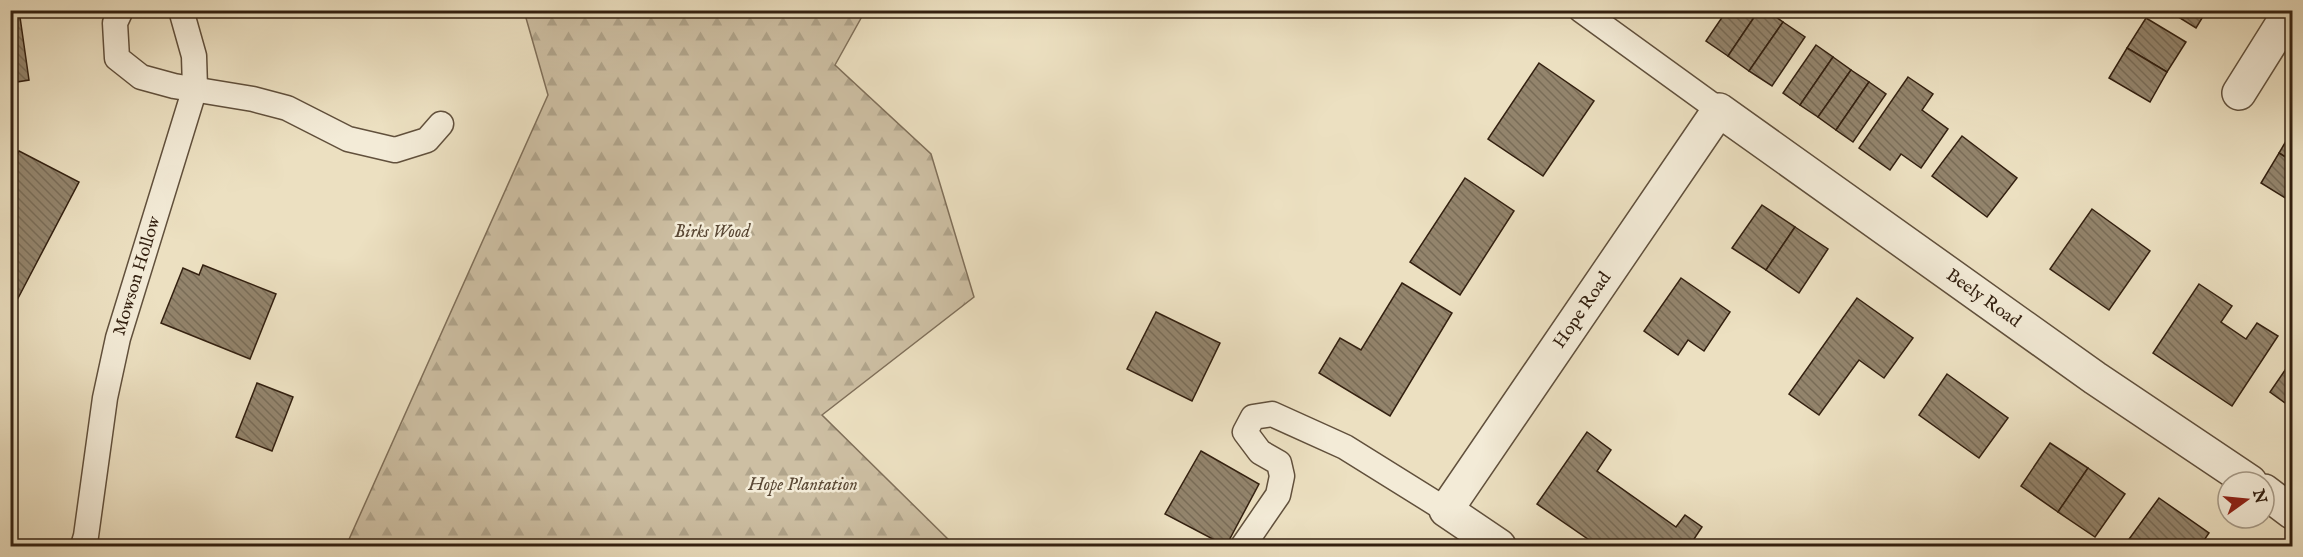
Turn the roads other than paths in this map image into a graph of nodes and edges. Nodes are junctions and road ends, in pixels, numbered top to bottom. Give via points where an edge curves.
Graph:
1 (121, 10) edge
2 (181, 10) edge
3 (1581, 10) edge
4 (2291, 10) edge
5 (195, 88) junction
6 (2239, 93) dead end
7 (1719, 110) junction
8 (441, 124) dead end
9 (2232, 470) edge
10 (2276, 500) edge
11 (1446, 510) junction
12 (2292, 512) edge
13 (83, 546) edge
14 (1243, 546) edge
15 (1499, 546) edge

1 - 5 lane via 115,23 117,58 141,77
2 - 5 lane, Mowson Hollow via 194,56
3 - 7 lane
4 - 6 street
5 - 8 lane via 287,108 348,139 395,150 427,140
5 - 13 lane, Mowson Hollow via 118,338
7 - 9 street, Beely Road via 2095,378
7 - 11 street, Hope Road
10 - 12 street
11 - 14 lane via 1345,447 1272,414 1253,417 1245,432 1260,452 1279,463 1282,476 1278,495
11 - 15 street

